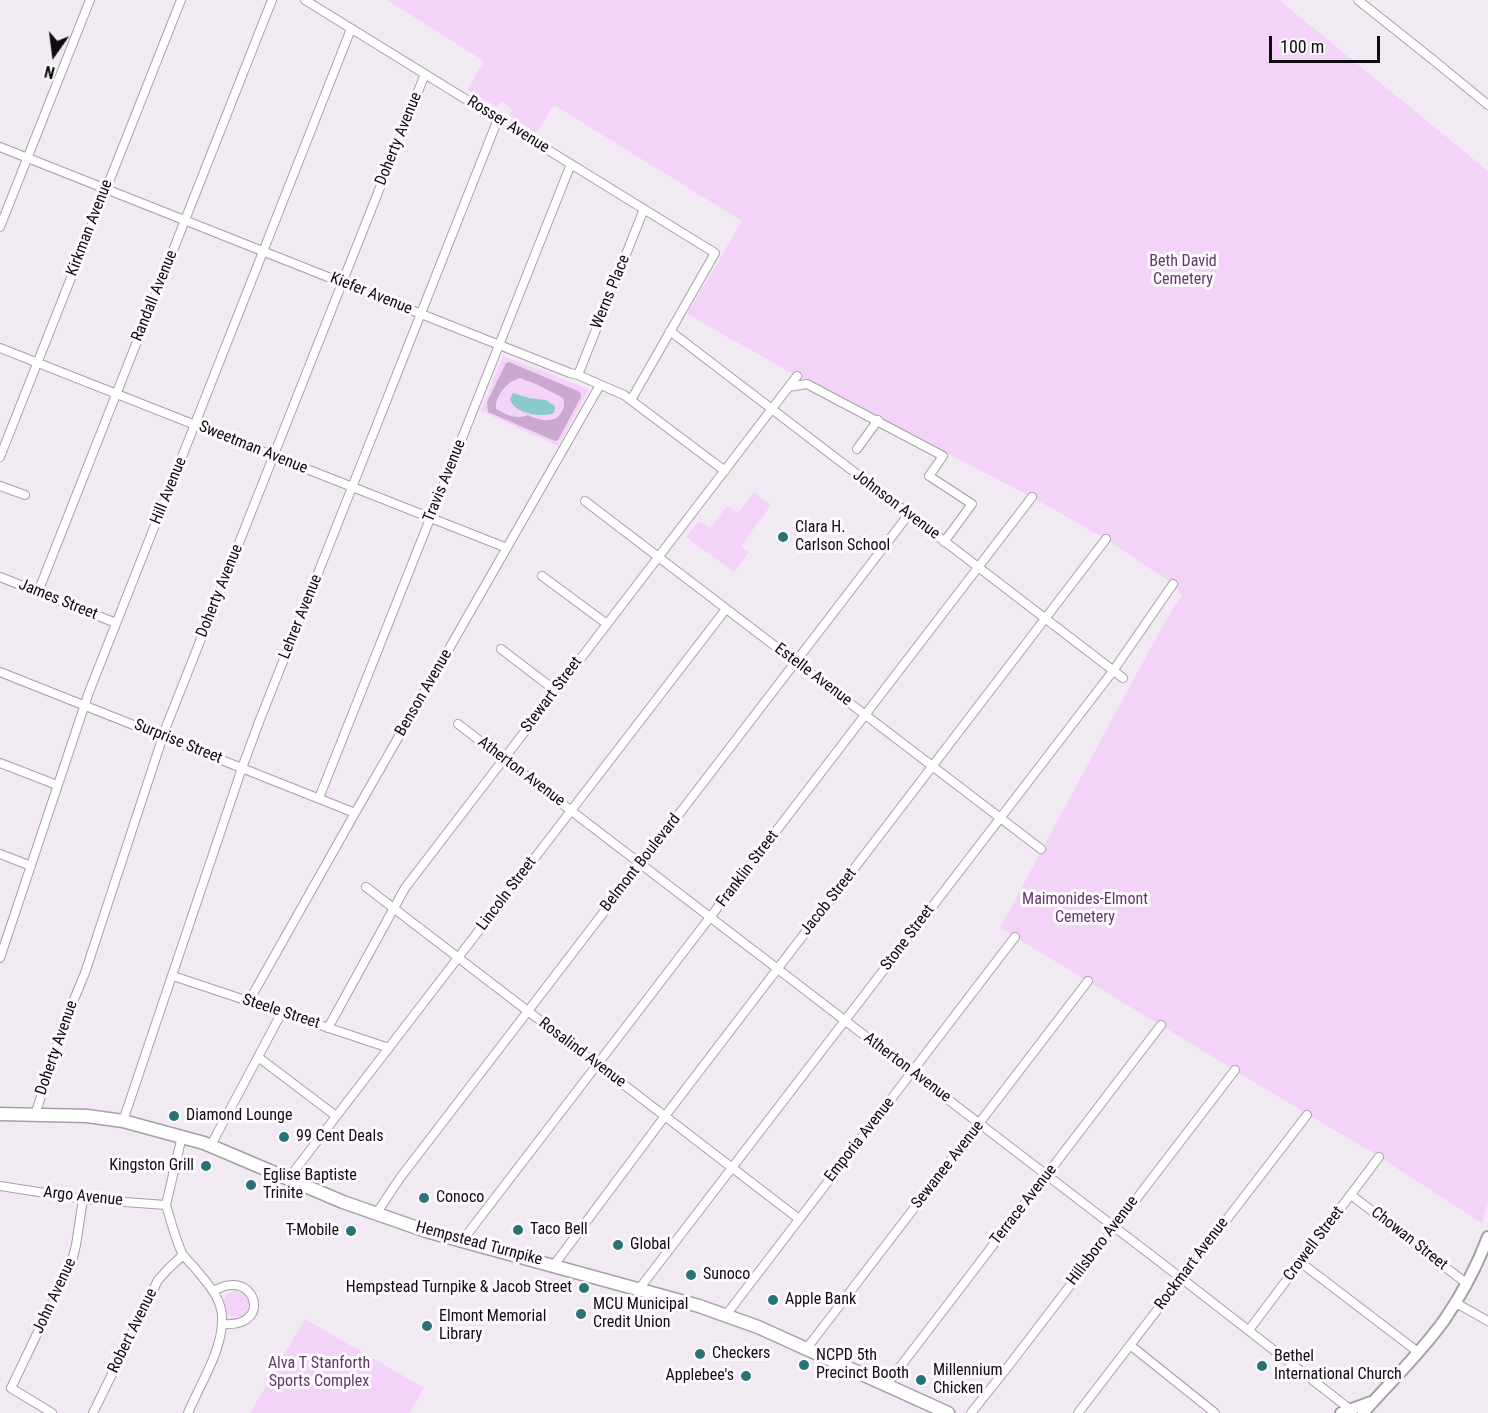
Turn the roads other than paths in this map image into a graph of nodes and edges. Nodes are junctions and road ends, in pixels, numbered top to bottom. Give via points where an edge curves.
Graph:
1 (90, 0) edge
2 (181, 0) edge
3 (272, 0) edge
4 (305, 0) edge
5 (1358, 0) edge
6 (351, 29) junction
7 (425, 74) junction
8 (1488, 105) edge
9 (498, 119) junction
10 (0, 147) edge
11 (27, 158) junction
12 (571, 164) junction
13 (106, 189) junction
14 (644, 209) junction
15 (184, 220) junction
16 (0, 227) edge
17 (263, 251) junction
18 (342, 282) junction
19 (421, 314) junction
20 (670, 331) junction
21 (500, 345) junction
22 (0, 348) edge
23 (38, 362) junction
24 (578, 375) junction
25 (797, 376) dead end
26 (600, 385) junction
27 (789, 387) junction
28 (116, 394) junction
29 (631, 400) junction
30 (772, 409) junction
31 (878, 420) junction
32 (195, 425) junction
33 (857, 449) dead end
34 (274, 456) junction
35 (0, 457) edge
36 (725, 471) junction
37 (0, 486) edge
38 (352, 487) junction
39 (25, 495) dead end
40 (1032, 497) dead end
41 (585, 501) dead end
42 (909, 514) junction
43 (431, 518) junction
44 (1106, 540) dead end
45 (945, 542) junction
46 (507, 548) junction
47 (659, 557) junction
48 (979, 568) junction
49 (542, 576) dead end
50 (0, 577) edge
51 (1173, 584) dead end
52 (38, 592) junction
53 (726, 609) junction
54 (1046, 619) junction
55 (116, 623) junction
56 (607, 624) junction
57 (501, 649) dead end
58 (796, 662) junction
59 (1113, 671) junction
60 (0, 672) edge
61 (1123, 678) dead end
62 (556, 691) junction
63 (85, 705) junction
64 (866, 716) junction
65 (459, 724) dead end
66 (163, 736) junction
67 (504, 758) junction
68 (0, 763) edge
69 (933, 767) junction
70 (242, 768) junction
71 (57, 785) junction
72 (319, 798) junction
73 (571, 810) junction
74 (355, 813) junction
75 (1000, 819) junction
76 (1041, 849) dead end
77 (0, 854) edge
78 (641, 863) junction
79 (31, 866) junction
80 (366, 887) dead end
81 (394, 909) junction
82 (711, 917) junction
83 (1015, 937) dead end
84 (2, 946) edge
85 (0, 958) edge
86 (458, 958) junction
87 (778, 969) junction
88 (173, 976) junction
89 (1088, 981) dead end
90 (249, 1001) junction
91 (528, 1011) junction
92 (282, 1012) junction
93 (845, 1020) junction
94 (1161, 1025) dead end
95 (328, 1028) junction
96 (389, 1048) junction
97 (258, 1057) junction
98 (598, 1065) junction
99 (1235, 1070) dead end
100 (913, 1072) junction
101 (0, 1114) edge
102 (1307, 1114) dead end
103 (35, 1115) junction
104 (336, 1116) junction
105 (665, 1116) junction
106 (123, 1121) junction
107 (980, 1123) junction
108 (182, 1136) junction
109 (211, 1145) junction
110 (1379, 1157) dead end
111 (732, 1168) junction
112 (1047, 1175) junction
113 (288, 1179) junction
114 (0, 1186) edge
115 (1352, 1195) junction
116 (82, 1198) junction
117 (166, 1205) junction
118 (376, 1214) junction
119 (799, 1220) junction
120 (1114, 1226) junction
121 (1488, 1237) edge
122 (462, 1241) junction
123 (183, 1255) junction
124 (1300, 1262) junction
125 (554, 1265) junction
126 (1181, 1278) junction
127 (1466, 1283) junction
128 (639, 1289) junction
129 (214, 1291) junction
130 (1456, 1303) junction
131 (726, 1315) junction
132 (1488, 1321) edge
133 (222, 1324) junction
134 (1249, 1330) junction
135 (1130, 1345) junction
136 (807, 1348) junction
137 (1418, 1352) junction
138 (887, 1384) junction
139 (1374, 1401) junction
140 (1348, 1412) edge
141 (52, 1413) edge
142 (93, 1413) edge
143 (188, 1413) edge
144 (948, 1413) edge
145 (971, 1413) edge
146 (1078, 1413) edge
147 (1215, 1413) edge
148 (1363, 1413) edge

1 - 11 street
2 - 13 street, Kirkman Avenue
3 - 15 street, Randall Avenue
4 - 6 street, Rosser Avenue
5 - 8 street
6 - 7 street, Rosser Avenue
6 - 17 street, Hill Avenue
7 - 9 street, Rosser Avenue
7 - 18 street, Doherty Avenue
9 - 12 street, Rosser Avenue
9 - 19 street, Lehrer Avenue
10 - 11 street, Kiefer Avenue
11 - 13 street, Kiefer Avenue
11 - 16 street
12 - 14 street, Rosser Avenue
12 - 21 street, Travis Avenue
13 - 15 street, Kiefer Avenue
13 - 23 street, Kirkman Avenue
14 - 20 street, Rosser Avenue via 715,253
14 - 24 street, Werns Place
15 - 17 street, Kiefer Avenue
15 - 28 street, Randall Avenue
17 - 18 street, Kiefer Avenue
17 - 32 street, Hill Avenue
18 - 19 street, Kiefer Avenue
18 - 34 street, Doherty Avenue
19 - 21 street, Kiefer Avenue
19 - 38 street, Lehrer Avenue
20 - 29 street
20 - 30 street, Johnson Avenue
21 - 24 street, Kiefer Avenue
21 - 43 street, Travis Avenue
22 - 23 street, Sweetman Avenue
23 - 28 street, Sweetman Avenue
23 - 35 street, Kirkman Avenue
24 - 26 street, Kiefer Avenue
25 - 27 street, Stewart Street
26 - 29 street, Kiefer Avenue
26 - 46 street, Benson Avenue
27 - 30 street, Stewart Street
27 - 31 street via 807,384
28 - 32 street, Sweetman Avenue
28 - 52 street, Randall Avenue
29 - 36 street, Kiefer Avenue
30 - 36 street, Stewart Street
30 - 42 street, Johnson Avenue
31 - 33 street
31 - 45 street via 944,456 930,476 972,504
32 - 34 street, Sweetman Avenue
32 - 55 street, Hill Avenue
34 - 38 street, Sweetman Avenue
34 - 66 street, Doherty Avenue
36 - 47 street, Stewart Street
37 - 39 street
38 - 43 street, Sweetman Avenue
38 - 70 street, Lehrer Avenue
40 - 48 street, Franklin Street
41 - 47 street, Estelle Avenue
42 - 45 street, Johnson Avenue
42 - 58 street, Belmont Boulevard
43 - 46 street, Sweetman Avenue
43 - 72 street, Travis Avenue
44 - 54 street, Jacob Street
45 - 48 street, Johnson Avenue
46 - 74 street, Benson Avenue
47 - 53 street, Estelle Avenue
47 - 56 street, Stewart Street
48 - 54 street, Johnson Avenue
48 - 64 street, Franklin Street
49 - 56 street
50 - 52 street, James Street
51 - 59 street, Stone Street
52 - 55 street, James Street
53 - 58 street, Estelle Avenue
53 - 73 street, Lincoln Street
54 - 59 street, Johnson Avenue
54 - 69 street, Jacob Street
55 - 63 street, Hill Avenue
56 - 62 street, Stewart Street
57 - 62 street
58 - 64 street, Estelle Avenue
58 - 78 street, Belmont Boulevard
59 - 61 street, Johnson Avenue
59 - 75 street, Stone Street
60 - 63 street, Surprise Street
62 - 67 street, Stewart Street
63 - 66 street, Surprise Street
63 - 71 street, Hill Avenue
64 - 69 street, Estelle Avenue
64 - 82 street, Franklin Street
65 - 67 street, Atherton Avenue
66 - 70 street, Surprise Street
66 - 103 street, Doherty Avenue
67 - 73 street, Atherton Avenue
67 - 81 street, Stewart Street via 400,894
68 - 71 street
69 - 75 street, Estelle Avenue
69 - 87 street, Jacob Street
70 - 72 street, Surprise Street
70 - 88 street, Lehrer Avenue
71 - 79 street, Hill Avenue
72 - 74 street, Surprise Street
73 - 78 street, Atherton Avenue
73 - 86 street, Lincoln Street
74 - 90 street, Benson Avenue
75 - 76 street, Estelle Avenue
75 - 93 street, Stone Street
77 - 79 street
78 - 82 street, Atherton Avenue
78 - 91 street, Belmont Boulevard
79 - 84 street, Hill Avenue
80 - 81 street, Rosalind Avenue
81 - 86 street, Rosalind Avenue
81 - 95 street, Stewart Street
82 - 87 street, Atherton Avenue
82 - 98 street, Franklin Street
83 - 100 street, Emporia Avenue
84 - 85 street, Hill Avenue
86 - 91 street, Rosalind Avenue
86 - 96 street, Lincoln Street
87 - 93 street, Atherton Avenue
87 - 105 street, Jacob Street
88 - 90 street, Steele Street
88 - 106 street, Lehrer Avenue
89 - 107 street, Sewanee Avenue
90 - 92 street, Steele Street
91 - 98 street, Rosalind Avenue
91 - 118 street, Belmont Boulevard
92 - 95 street, Steele Street
92 - 97 street
93 - 100 street, Atherton Avenue
93 - 111 street, Stone Street
94 - 112 street, Terrace Avenue
95 - 96 street, Steele Street
96 - 104 street, Lincoln Street
97 - 104 street
97 - 109 street
98 - 105 street, Rosalind Avenue
98 - 122 street, Franklin Street
99 - 120 street, Hillsboro Avenue
100 - 107 street, Atherton Avenue
100 - 119 street, Emporia Avenue
101 - 103 main road, Hempstead Turnpike
102 - 126 street, Rockmart Avenue
103 - 106 main road, Hempstead Turnpike
104 - 113 street, Lincoln Street
105 - 111 street, Rosalind Avenue
105 - 125 street, Jacob Street
106 - 108 main road, Hempstead Turnpike
107 - 112 street, Atherton Avenue
107 - 136 street, Sewanee Avenue
108 - 109 main road, Hempstead Turnpike
108 - 117 street
109 - 113 main road, Hempstead Turnpike
110 - 115 street, Crowell Street
111 - 119 street, Rosalind Avenue
111 - 128 street, Stone Street
112 - 120 street, Atherton Avenue
112 - 138 street, Terrace Avenue
113 - 118 main road, Hempstead Turnpike
114 - 116 street, Argo Avenue
115 - 124 street, Crowell Street
115 - 127 street, Chowan Street
116 - 117 street, Argo Avenue
116 - 141 street, John Avenue via 72,1261 11,1388
117 - 123 street
118 - 122 main road, Hempstead Turnpike
119 - 131 street, Emporia Avenue
120 - 126 street, Atherton Avenue
120 - 145 street, Hillsboro Avenue
121 - 127 main road
122 - 125 main road, Hempstead Turnpike
123 - 129 street
123 - 142 street, Robert Avenue via 158,1280
124 - 134 street, Crowell Street
124 - 137 street
125 - 128 main road, Hempstead Turnpike
126 - 134 street, Atherton Avenue
126 - 135 street, Rockmart Avenue
127 - 130 main road
128 - 131 main road, Hempstead Turnpike
129 - 133 street
129 - 133 street via 240,1285 253,1300 249,1318 236,1324
130 - 132 street
130 - 137 main road
131 - 136 main road, Hempstead Turnpike
133 - 143 street via 214,1358
134 - 140 street, Atherton Avenue
135 - 146 street, Rockmart Avenue
135 - 147 street
136 - 138 main road, Hempstead Turnpike
137 - 139 main road
138 - 144 main road, Hempstead Turnpike
139 - 140 main road
139 - 148 main road

